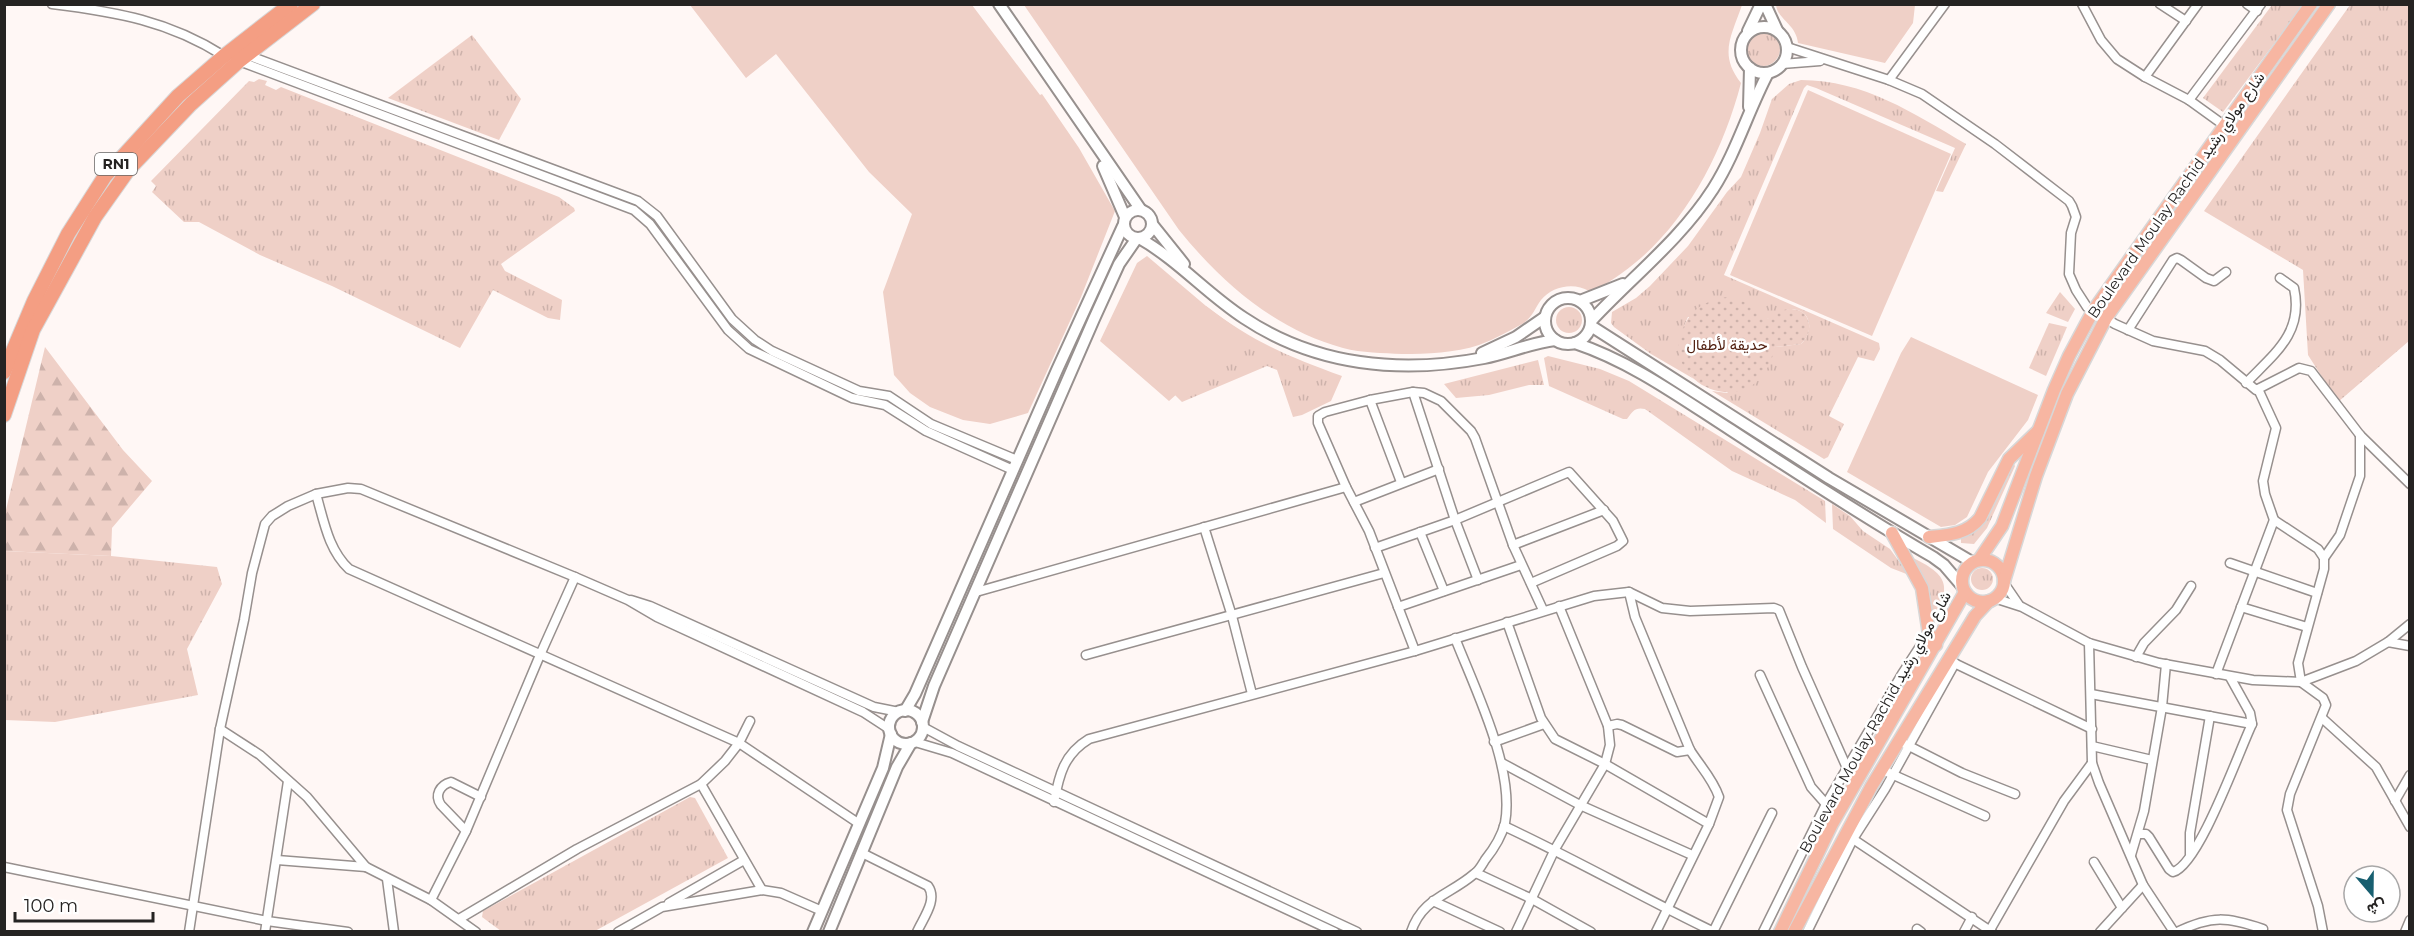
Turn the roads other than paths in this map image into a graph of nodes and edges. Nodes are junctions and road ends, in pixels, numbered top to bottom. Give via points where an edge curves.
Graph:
1 (52, 4) edge
2 (291, 4) edge
3 (313, 4) edge
4 (999, 4) edge
5 (1763, 4) edge
6 (1946, 4) edge
7 (2082, 4) edge
8 (2160, 4) edge
9 (2198, 4) edge
10 (2247, 4) edge
11 (2311, 4) edge
12 (2329, 4) edge
13 (2259, 8) edge
14 (2186, 21) junction
15 (1777, 30) junction
16 (1747, 33) junction
17 (1787, 47) junction
18 (224, 56) junction
19 (243, 58) junction
20 (1827, 61) junction
21 (1782, 64) junction
22 (1750, 69) junction
23 (1768, 73) junction
24 (2145, 77) junction
25 (1888, 80) junction
26 (2189, 100) junction
27 (1749, 111) junction
28 (2225, 126) junction
29 (1097, 149) junction
30 (1141, 210) junction
31 (1124, 222) junction
32 (1152, 224) junction
33 (1138, 238) junction
34 (2226, 272) dead end
35 (1191, 274) junction
36 (2280, 278) dead end
37 (1634, 279) junction
38 (1580, 301) junction
39 (2093, 311) junction
40 (1545, 317) junction
41 (2106, 318) junction
42 (1592, 323) junction
43 (2128, 330) junction
44 (1555, 340) junction
45 (1575, 343) junction
46 (1471, 359) junction
47 (4, 372) edge
48 (2246, 383) junction
49 (2258, 389) junction
50 (1413, 392) junction
51 (1370, 400) junction
52 (4, 415) edge
53 (2039, 430) junction
54 (2360, 435) junction
55 (1015, 465) junction
56 (1439, 469) junction
57 (1401, 482) junction
58 (2409, 484) edge
59 (1346, 487) junction
60 (316, 494) junction
61 (1354, 502) junction
62 (1498, 503) junction
63 (1604, 510) junction
64 (1455, 520) junction
65 (2274, 520) junction
66 (1204, 527) junction
67 (1420, 532) junction
68 (1892, 533) junction
69 (1929, 537) junction
70 (1513, 545) junction
71 (1375, 548) junction
72 (2324, 558) junction
73 (1976, 561) junction
74 (2230, 563) dead end
75 (1521, 566) junction
76 (2255, 572) junction
77 (1384, 573) junction
78 (575, 577) junction
79 (1478, 580) junction
80 (2004, 582) junction
81 (1531, 583) junction
82 (2191, 586) dead end
83 (1963, 589) junction
84 (1444, 591) junction
85 (976, 592) junction
86 (1629, 592) junction
87 (2317, 593) junction
88 (628, 600) junction
89 (1992, 600) junction
90 (1559, 606) junction
91 (2022, 607) junction
92 (2241, 607) junction
93 (1398, 608) junction
94 (1543, 610) junction
95 (1232, 616) junction
96 (1507, 622) junction
97 (2409, 624) edge
98 (2307, 627) junction
99 (1928, 630) junction
100 (1455, 638) junction
101 (2388, 642) junction
102 (2089, 643) junction
103 (1935, 646) junction
104 (2409, 646) edge
105 (1919, 648) junction
106 (1415, 651) junction
107 (540, 655) junction
108 (1086, 655) dead end
109 (2136, 657) junction
110 (1952, 662) junction
111 (2166, 664) junction
112 (2216, 674) junction
113 (1760, 675) dead end
114 (2230, 677) junction
115 (2301, 682) junction
116 (1252, 694) junction
117 (2091, 694) junction
118 (2162, 707) junction
119 (902, 711) junction
120 (2210, 716) junction
121 (2322, 718) junction
122 (750, 721) dead end
123 (1544, 724) junction
124 (2252, 724) junction
125 (922, 725) junction
126 (1608, 726) junction
127 (220, 729) junction
128 (2092, 729) junction
129 (890, 732) junction
130 (913, 742) junction
131 (1494, 742) junction
132 (739, 743) junction
133 (1904, 743) junction
134 (2092, 746) junction
135 (1690, 750) junction
136 (2152, 760) junction
137 (1502, 763) junction
138 (2092, 763) junction
139 (1605, 764) junction
140 (1847, 768) junction
141 (1887, 772) junction
142 (2409, 775) edge
143 (288, 782) junction
144 (701, 784) junction
145 (1056, 790) junction
146 (2015, 794) dead end
147 (481, 797) junction
148 (2395, 801) junction
149 (1054, 802) junction
150 (1826, 804) junction
151 (1580, 805) junction
152 (1772, 813) dead end
153 (1985, 816) dead end
154 (858, 823) junction
155 (1709, 824) junction
156 (1504, 826) junction
157 (2409, 827) edge
158 (466, 831) junction
159 (2139, 834) junction
160 (1849, 837) junction
161 (1555, 849) junction
162 (862, 853) junction
163 (2190, 854) junction
164 (1692, 855) junction
165 (2131, 855) junction
166 (277, 860) junction
167 (744, 860) junction
168 (2094, 862) dead end
169 (4, 867) edge
170 (366, 867) junction
171 (1476, 873) junction
172 (387, 879) junction
173 (2143, 885) junction
174 (762, 890) junction
175 (1532, 899) junction
176 (430, 900) junction
177 (1433, 901) junction
178 (193, 906) junction
179 (662, 907) junction
180 (2122, 908) junction
181 (1667, 910) junction
182 (822, 911) junction
183 (1972, 917) junction
184 (459, 919) junction
185 (2409, 920) edge
186 (267, 921) junction
187 (2262, 929) dead end
188 (1713, 931) edge
189 (1991, 931) edge
190 (189, 932) edge
191 (265, 932) edge
192 (348, 932) edge
193 (394, 932) edge
194 (476, 932) edge
195 (618, 932) edge
196 (813, 932) edge
197 (828, 932) edge
198 (917, 932) edge
199 (1335, 932) edge
200 (1357, 932) edge
201 (1412, 932) edge
202 (1500, 932) edge
203 (1516, 932) edge
204 (1591, 932) edge
205 (1656, 932) edge
206 (1763, 932) edge
207 (1780, 932) edge
208 (1794, 932) edge
209 (1807, 932) edge
210 (1964, 932) edge
211 (2100, 932) edge
212 (2175, 932) edge
213 (2323, 932) edge
214 (2405, 932) edge

1 - 18 street via 164,25
2 - 18 highway, RN1
3 - 19 highway, RN1
4 - 29 street
5 - 15 street
5 - 16 street
6 - 25 street
7 - 24 street via 2101,40 2117,59
8 - 14 street
9 - 14 street
10 - 13 street
11 - 28 main road, Boulevard Moulay Rachid شارع مولاي رشيد
12 - 41 main road, Boulevard Moulay Rachid شارع مولاي رشيد
13 - 26 street
14 - 24 street
15 - 16 street via 1764,26
15 - 17 street
16 - 22 street via 1740,53
17 - 20 street
17 - 21 street
18 - 47 highway, RN1 via 178,96 105,176 68,234
19 - 52 highway, RN1 via 190,104 129,168 94,217 33,330
19 - 55 street via 633,210 650,224 728,330 749,349 852,398 885,405 926,431
20 - 21 street
20 - 25 street
21 - 23 street
22 - 23 street
22 - 27 street
23 - 27 street
24 - 26 street
25 - 39 street via 1943,107 2069,201 2076,217 2070,241 2069,274
26 - 28 street
27 - 37 street via 1730,158 1708,196 1676,238
28 - 39 main road, Boulevard Moulay Rachid شارع مولاي رشيد
29 - 30 street
29 - 31 street
30 - 31 street via 1133,210
30 - 32 street via 1148,214
31 - 33 street via 1128,234
31 - 55 street
32 - 33 street via 1147,234
32 - 35 street
33 - 35 street
33 - 85 street via 1119,264
34 - 43 street via 2214,281 2181,260 2173,260
35 - 46 street via 1245,319 1288,343 1321,354 1382,366
36 - 48 street via 2294,288 2293,326 2286,341
37 - 38 street
37 - 42 street
38 - 40 street via 1558,300
38 - 42 street
39 - 41 street
39 - 53 main road, Boulevard Moulay Rachid شارع مولاي رشيد via 2068,356
40 - 44 street via 1546,330
40 - 46 street via 1516,337
41 - 43 street
41 - 80 main road, Boulevard Moulay Rachid شارع مولاي رشيد via 2067,394 2036,476
42 - 45 street via 1586,337
42 - 69 street via 1829,478
43 - 48 street via 2153,341 2205,351
44 - 45 street
44 - 46 street
45 - 68 street via 1614,359 1679,396
48 - 49 street
49 - 54 street via 2299,368 2311,371
49 - 65 street via 2276,428 2263,481
50 - 51 street
50 - 56 street
50 - 62 street via 1435,397 1472,431
51 - 57 street
51 - 59 street via 1325,412 1317,418
53 - 69 main road via 2009,459 1973,526 1958,533
53 - 73 main road, Boulevard Moulay Rachid شارع مولاي رشيد via 2002,526
54 - 58 street
54 - 72 street via 2360,476 2340,535
55 - 119 street via 915,694
56 - 57 street
56 - 64 street
57 - 61 street
59 - 61 street
59 - 66 street
60 - 78 street via 361,489
60 - 107 street via 330,542 349,569
60 - 127 street via 288,506 265,524
61 - 71 street
62 - 63 street via 1569,472
62 - 64 street
62 - 70 street
63 - 70 street
63 - 81 street via 1623,541
64 - 67 street
64 - 79 street
65 - 72 street via 2318,549
65 - 76 street
66 - 85 street
66 - 95 street
67 - 71 street
67 - 84 street
68 - 83 street via 1944,565
68 - 99 main road via 1922,588
69 - 73 street
70 - 75 street
71 - 77 street
72 - 87 street
73 - 80 main road via 1993,562
73 - 83 main road via 1963,573
74 - 76 street
75 - 79 street
75 - 81 street
76 - 87 street
76 - 92 street
77 - 93 street
77 - 95 street
78 - 88 street
78 - 107 street
79 - 84 street
80 - 89 main road
80 - 91 street
81 - 94 street
82 - 109 street
83 - 89 main road via 1976,601
83 - 103 main road, Boulevard Moulay Rachid شارع مولاي رشيد
84 - 93 street
85 - 125 street via 934,686
86 - 90 street
86 - 135 street via 1635,617
86 - 140 street via 1662,608 1779,610
87 - 98 street
88 - 119 street via 645,604 874,707
88 - 129 street via 863,712
89 - 91 street
89 - 110 main road, Boulevard Moulay Rachid شارع مولاي رشيد via 1975,616
90 - 94 street
90 - 126 street
91 - 102 street
92 - 98 street
92 - 112 street
93 - 106 street
94 - 96 street
95 - 108 street
95 - 116 street
96 - 100 street
96 - 123 street
97 - 101 street
98 - 115 street via 2298,663
99 - 103 main road
99 - 105 street
100 - 106 street
100 - 131 street
101 - 104 street
101 - 115 street via 2356,661
102 - 109 street
102 - 117 street
103 - 105 street
103 - 207 main road, Boulevard Moulay Rachid شارع مولاي رشيد via 1832,824
105 - 140 street
106 - 116 street
107 - 132 street
107 - 147 street
109 - 111 street
110 - 128 street
110 - 133 main road, Boulevard Moulay Rachid شارع مولاي رشيد
111 - 112 street
111 - 118 street
112 - 114 street
113 - 150 street via 1811,787
114 - 115 street
114 - 124 street
115 - 121 street via 2322,698 2326,705
116 - 145 street via 1089,739 1064,763
117 - 118 street
117 - 128 street
118 - 120 street
118 - 136 street
119 - 125 street via 917,715
119 - 129 street via 891,719
120 - 124 street
120 - 163 street via 2190,833
121 - 148 street via 2376,767
121 - 213 street via 2287,810
122 - 132 street
123 - 131 street
123 - 139 street via 1561,743
124 - 163 street via 2206,831
125 - 130 street via 921,735
125 - 145 street via 958,746
126 - 135 street via 1622,725 1677,752
126 - 139 street via 1610,745
127 - 143 street via 260,754
127 - 178 street
128 - 134 street
129 - 130 street via 901,743
129 - 154 street via 883,768
130 - 149 street via 952,753
130 - 162 street via 898,765
131 - 137 street
132 - 144 street
132 - 154 street
133 - 141 main road, Boulevard Moulay Rachid شارع مولاي رشيد
133 - 146 street via 1962,773
134 - 136 street
134 - 138 street
135 - 155 street via 1711,778 1719,797
136 - 159 street
137 - 151 street
137 - 156 street via 1507,807
138 - 165 street
138 - 189 street via 2064,801
139 - 151 street
139 - 155 street
140 - 150 street
141 - 153 street
141 - 160 main road, Boulevard Moulay Rachid شارع مولاي رشيد
142 - 148 street
143 - 166 street
143 - 170 street via 307,797
144 - 167 street
144 - 184 street via 577,849
145 - 149 street
145 - 200 street
147 - 158 street
147 - 158 street via 451,782 438,793 438,801
148 - 157 street
149 - 199 street
150 - 206 street
151 - 161 street
151 - 164 street
152 - 188 street
154 - 182 street
155 - 164 street
156 - 161 street
156 - 171 street
158 - 176 street
159 - 163 street via 2149,837 2173,872
159 - 165 street
160 - 183 street
160 - 208 main road, Boulevard Moulay Rachid شارع مولاي رشيد
160 - 209 street
161 - 175 street
161 - 181 street
162 - 197 street
162 - 198 street via 930,889 933,896
164 - 181 street
165 - 173 street
166 - 170 street
166 - 186 street
167 - 174 street
167 - 179 street
168 - 180 street
169 - 178 street
170 - 172 street
171 - 175 street
171 - 177 street
172 - 176 street
172 - 193 street
173 - 180 street
173 - 212 street
174 - 179 street
174 - 182 street via 782,893
175 - 203 street
175 - 204 street
176 - 184 street
177 - 201 street via 1416,918
177 - 202 street
178 - 186 street
178 - 190 street
179 - 195 street
180 - 211 street
181 - 188 street
181 - 205 street
182 - 196 street
183 - 189 street
183 - 210 street
184 - 194 street
185 - 214 street
186 - 191 street
186 - 192 street
187 - 212 street via 2234,919 2210,920

